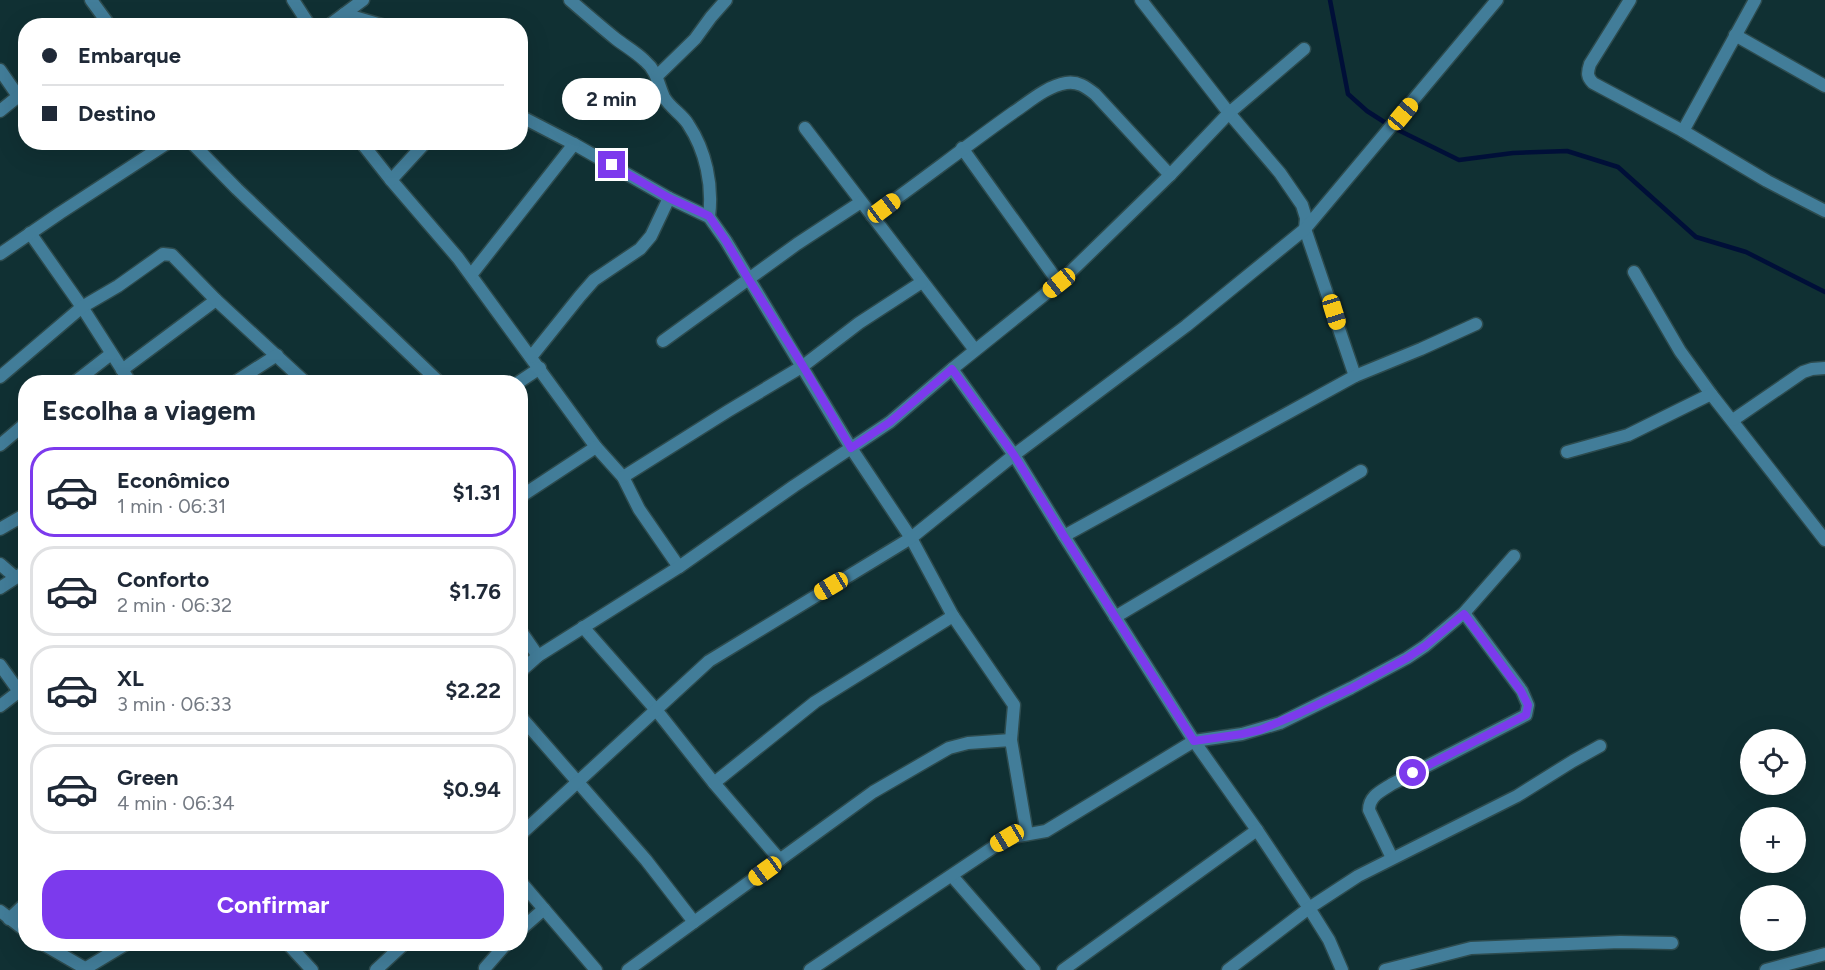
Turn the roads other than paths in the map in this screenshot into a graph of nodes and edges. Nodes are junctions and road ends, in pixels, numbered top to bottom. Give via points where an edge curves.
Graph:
1 (91, 0) edge
2 (293, 0) edge
3 (363, 0) edge
4 (570, 0) edge
5 (726, 0) edge
6 (1141, 0) edge
7 (1497, 0) edge
8 (1630, 0) edge
9 (1755, 0) edge
10 (344, 14) junction
11 (104, 18) edge
12 (305, 18) edge
13 (339, 18) edge
14 (358, 18) edge
15 (1735, 35) junction
16 (1304, 49) dead end
17 (0, 70) edge
18 (657, 76) junction
19 (1825, 86) edge
20 (18, 89) edge
21 (18, 96) edge
22 (0, 111) edge
23 (1229, 113) junction
24 (528, 120) edge
25 (806, 128) dead end
26 (1683, 131) junction
27 (574, 144) junction
28 (962, 148) junction
29 (157, 150) edge
30 (199, 150) edge
31 (367, 150) edge
32 (419, 150) edge
33 (1170, 176) junction
34 (391, 180) junction
35 (669, 198) junction
36 (861, 202) junction
37 (1825, 211) edge
38 (709, 216) junction
39 (872, 216) junction
40 (1305, 229) junction
41 (30, 232) junction
42 (3, 246) edge
43 (1634, 272) dead end
44 (471, 275) junction
45 (749, 280) junction
46 (922, 282) junction
47 (1059, 283) junction
48 (216, 300) junction
49 (82, 307) junction
50 (1476, 324) dead end
51 (663, 341) dead end
52 (975, 350) junction
53 (111, 354) junction
54 (276, 356) junction
55 (531, 357) junction
56 (803, 366) junction
57 (1825, 368) edge
58 (540, 369) junction
59 (952, 369) junction
60 (122, 370) junction
61 (84, 375) edge
62 (125, 375) edge
63 (246, 375) edge
64 (297, 375) edge
65 (432, 375) edge
66 (528, 376) edge
67 (1355, 376) junction
68 (0, 377) edge
69 (1711, 394) junction
70 (1733, 420) junction
71 (18, 429) edge
72 (0, 444) edge
73 (596, 447) junction
74 (851, 448) junction
75 (1567, 452) dead end
76 (1014, 455) junction
77 (1361, 471) dead end
78 (623, 477) junction
79 (528, 492) edge
80 (18, 519) edge
81 (0, 529) edge
82 (1064, 536) junction
83 (911, 538) junction
84 (1825, 540) edge
85 (1514, 556) dead end
86 (0, 564) edge
87 (679, 567) junction
88 (18, 573) edge
89 (18, 575) edge
90 (0, 588) edge
91 (1464, 614) junction
92 (953, 616) junction
93 (1115, 617) junction
94 (583, 627) junction
95 (528, 642) edge
96 (538, 656) junction
97 (0, 665) edge
98 (528, 665) edge
99 (18, 684) edge
100 (18, 691) edge
101 (0, 706) edge
102 (657, 711) junction
103 (528, 725) edge
104 (1011, 740) junction
105 (1194, 741) junction
106 (1600, 746) dead end
107 (579, 781) junction
108 (714, 783) junction
109 (528, 828) edge
110 (1257, 830) junction
111 (1027, 834) junction
112 (1392, 858) junction
113 (780, 860) junction
114 (952, 876) junction
115 (528, 890) edge
116 (18, 907) edge
117 (1309, 908) junction
118 (544, 909) junction
119 (4, 915) edge
120 (694, 922) junction
121 (528, 923) edge
122 (18, 925) edge
123 (1672, 943) dead end
124 (54, 951) edge
125 (115, 951) edge
126 (294, 951) edge
127 (396, 951) edge
128 (500, 951) edge
129 (1825, 954) edge
130 (485, 968) dead end
131 (85, 970) edge
132 (312, 970) edge
133 (376, 970) edge
134 (596, 970) edge
135 (628, 970) edge
136 (810, 970) edge
137 (1034, 970) edge
138 (1064, 970) edge
139 (1228, 970) edge
140 (1342, 970) edge
141 (1385, 970) edge
142 (1766, 970) edge

1 - 11 street
2 - 12 street
3 - 10 street
4 - 18 street via 646,61
5 - 18 street via 695,39
6 - 23 street
7 - 40 street
8 - 26 street via 1590,64 1588,78
9 - 15 street
10 - 13 street
10 - 14 street
15 - 19 street
15 - 26 street
16 - 23 street
17 - 20 street
18 - 38 street via 664,97 687,122 702,153 708,173
21 - 22 street
23 - 33 street
23 - 40 street via 1302,205
24 - 27 street
25 - 36 street
26 - 37 street
27 - 35 street
27 - 44 street
28 - 33 street via 1041,94 1064,83 1076,83 1095,94
28 - 39 street
28 - 47 street
29 - 41 street
30 - 65 street
31 - 34 street
32 - 34 street
33 - 47 street
34 - 44 street
35 - 38 street
35 - 55 street via 651,236 640,249 594,280
36 - 39 street
36 - 45 street
38 - 45 street
39 - 46 street
40 - 67 street
40 - 76 street via 1186,326
41 - 42 street
41 - 49 street
43 - 69 street via 1680,351
44 - 55 street
45 - 51 street
45 - 56 street
46 - 52 street
46 - 56 street
47 - 52 street
48 - 49 street via 172,255 163,254
48 - 54 street
48 - 60 street
49 - 53 street
49 - 68 street
50 - 67 street
52 - 59 street
53 - 60 street
53 - 61 street
54 - 63 street
54 - 64 street
55 - 58 street
56 - 74 street
56 - 78 street
57 - 70 street via 1803,372
58 - 66 street
58 - 73 street
59 - 74 street via 890,422
59 - 76 street
60 - 62 street
67 - 82 street
69 - 70 street
69 - 75 street via 1628,435
70 - 84 street
71 - 72 street
73 - 78 street
73 - 79 street
74 - 83 street
74 - 87 street
76 - 82 street
76 - 83 street
77 - 93 street
78 - 87 street via 639,509
80 - 81 street
82 - 93 street
83 - 92 street
83 - 102 street via 709,661
85 - 91 street
86 - 88 street
87 - 94 street
89 - 90 street
91 - 105 street via 1407,658 1300,713 1260,730
91 - 112 street via 1521,691 1528,705 1526,715 1373,797 1369,810
92 - 104 street via 1014,705
92 - 108 street via 815,702
93 - 105 street
94 - 96 street
94 - 102 street
95 - 96 street
96 - 98 street
97 - 99 street
100 - 101 street
102 - 107 street
102 - 108 street
103 - 107 street
104 - 111 street
104 - 113 street via 949,748 873,792
105 - 110 street
105 - 111 street via 1046,831
106 - 112 street via 1517,796
107 - 109 street
107 - 120 street
108 - 113 street
110 - 117 street
110 - 138 street
111 - 114 street via 1007,838
112 - 117 street
113 - 120 street
114 - 136 street
114 - 137 street
115 - 118 street
116 - 119 street
117 - 139 street
117 - 140 street
118 - 121 street
118 - 134 street
119 - 122 street
120 - 135 street
123 - 141 street via 1471,948
124 - 131 street
125 - 131 street
126 - 132 street
127 - 133 street
128 - 130 street
129 - 142 street

